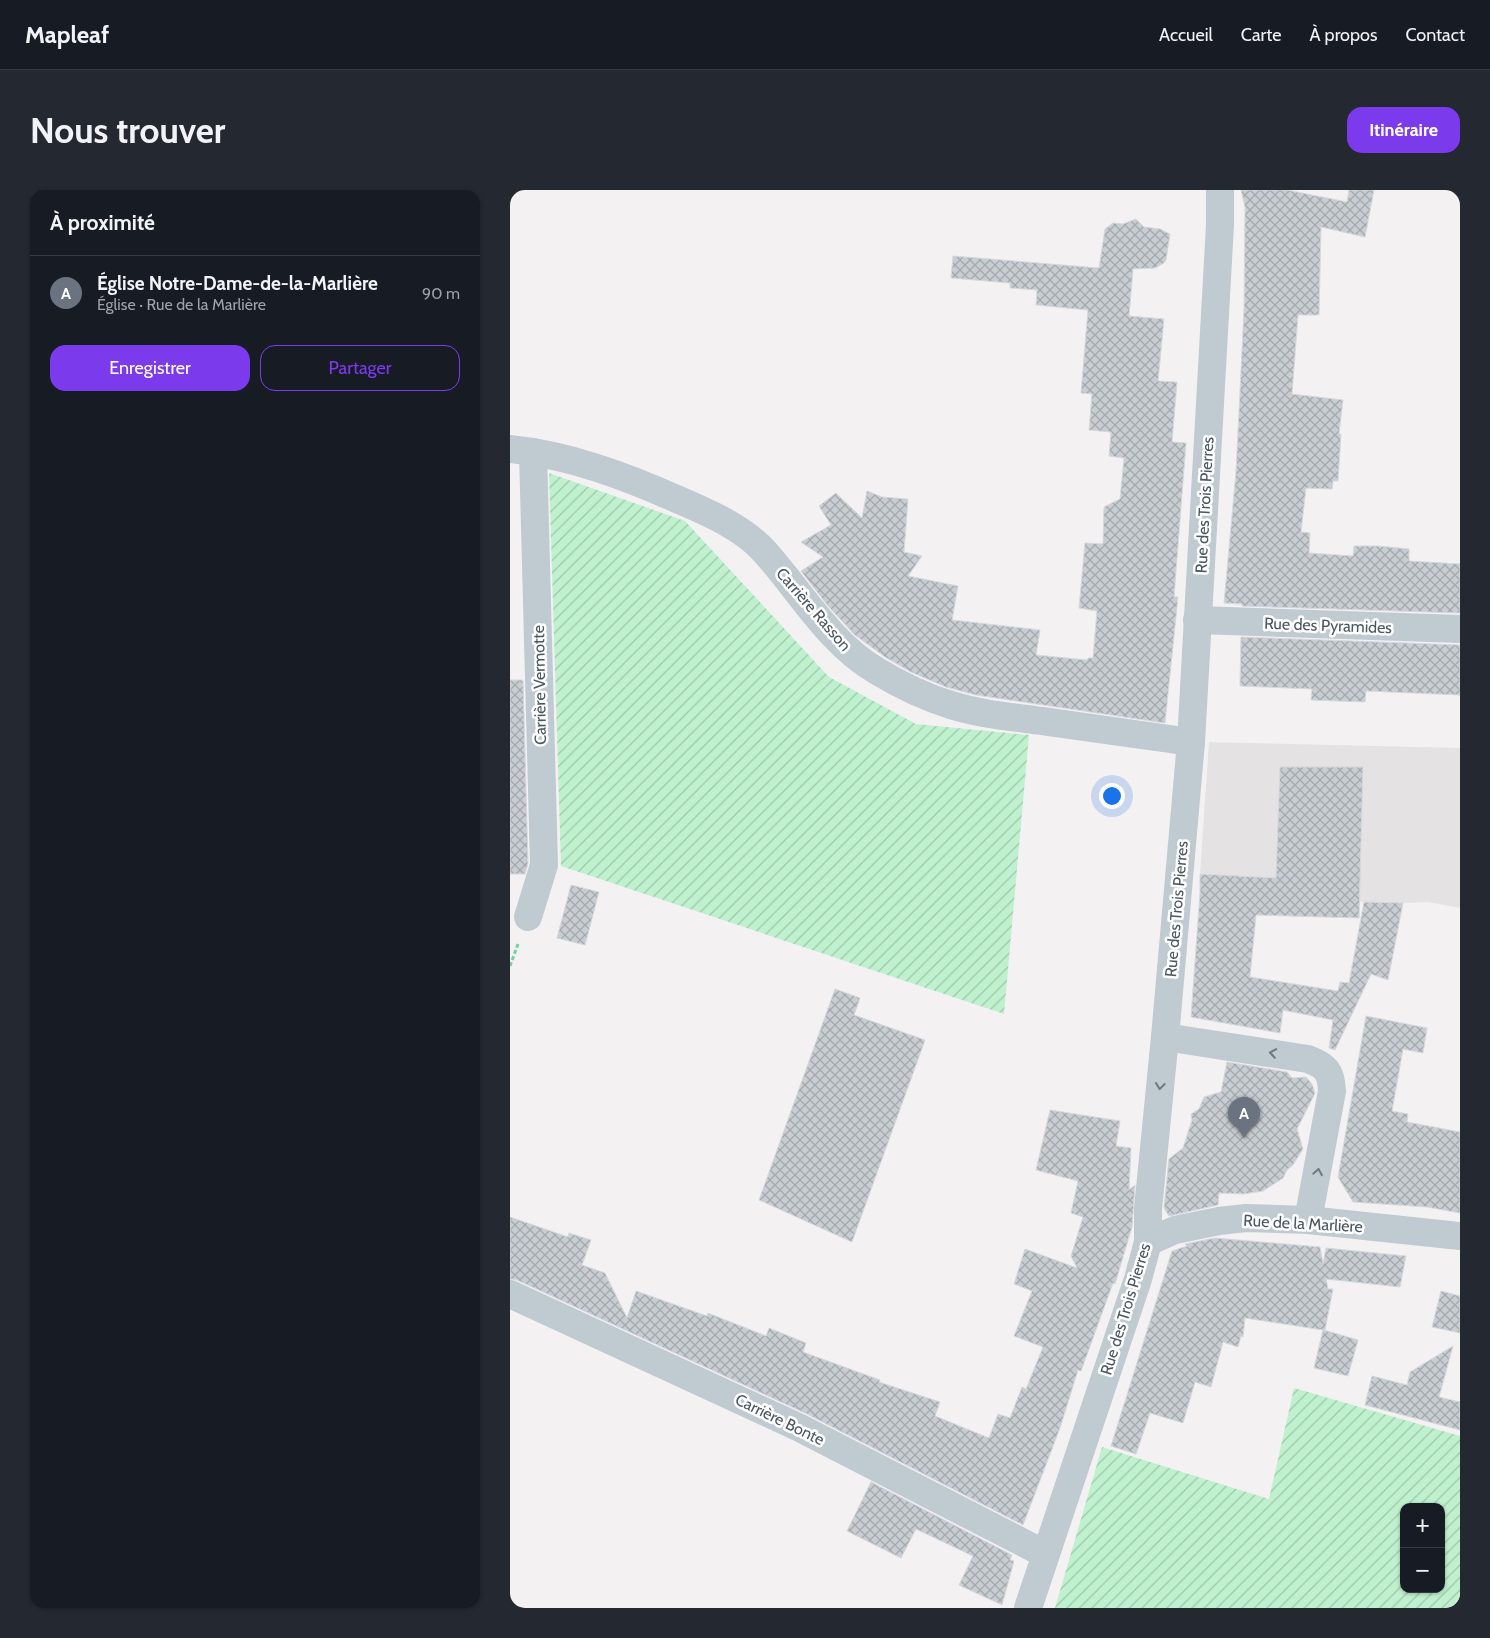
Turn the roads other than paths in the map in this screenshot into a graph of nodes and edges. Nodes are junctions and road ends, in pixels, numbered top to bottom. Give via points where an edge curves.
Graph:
1 (1220, 190) edge
2 (522, 450) edge
3 (1197, 620) junction
4 (1460, 629) edge
5 (1191, 742) junction
6 (528, 917) dead end
7 (1165, 1037) junction
8 (1308, 1220) junction
9 (1460, 1236) edge
10 (1148, 1242) junction
11 (510, 1294) edge
12 (1045, 1554) junction
13 (1028, 1608) edge

1 - 3 street, Rue des Trois Pierres
2 - 5 street, Carrière Rasson via 591,466 657,490 746,534 764,551 844,648 876,671 913,691 952,706
2 - 6 street, Carrière Vermotte via 544,865
3 - 4 street, Rue des Pyramides
3 - 5 street, Rue des Trois Pierres
5 - 7 street, Rue des Trois Pierres
8 -> 7 street via 1332,1091 1332,1080 1322,1064 1308,1059
7 -> 10 street, Rue des Trois Pierres via 1148,1209
8 - 9 street, Rue de la Marlière
8 - 10 street, Rue de la Marlière via 1246,1218 1219,1221 1175,1230
10 - 12 street, Rue des Trois Pierres
11 - 12 street, Carrière Bonte via 791,1424
12 - 13 street, Rue des Trois Pierres

